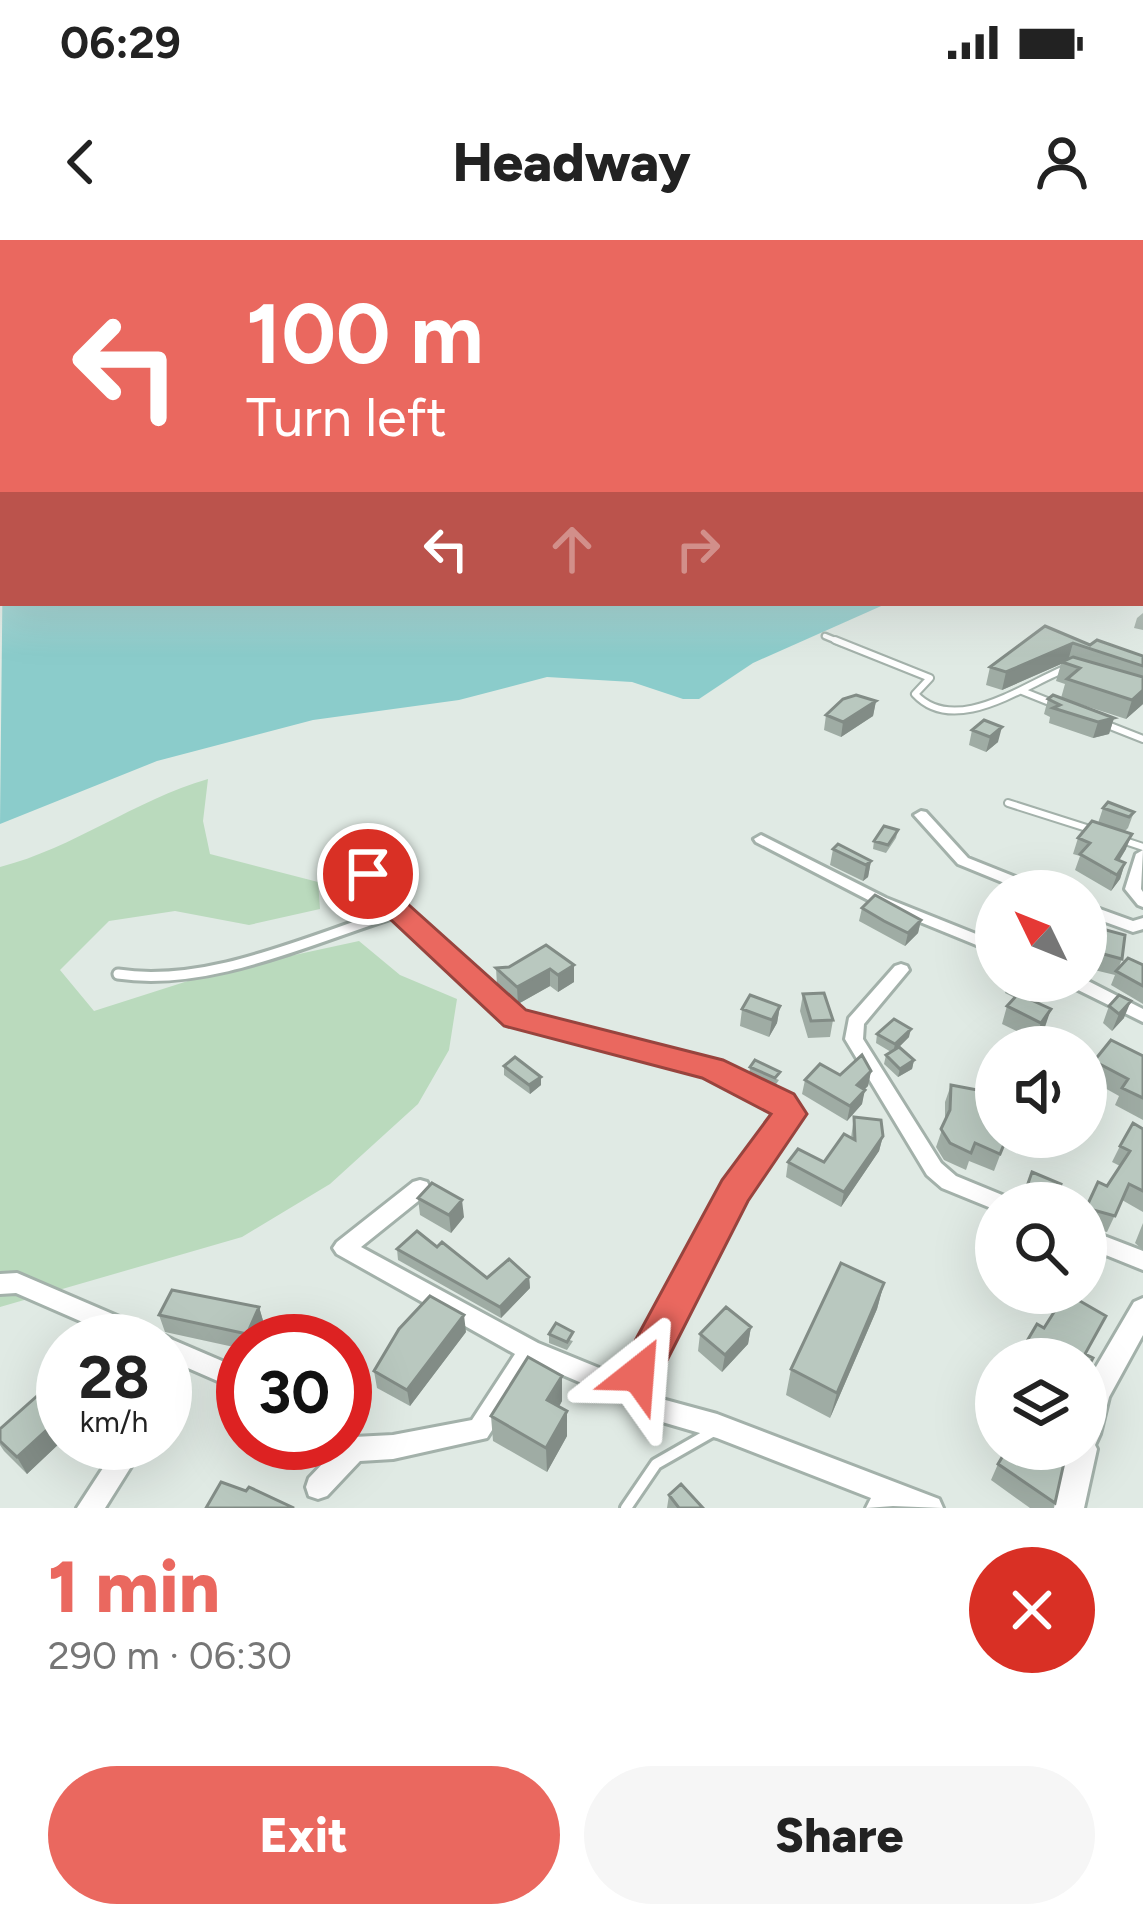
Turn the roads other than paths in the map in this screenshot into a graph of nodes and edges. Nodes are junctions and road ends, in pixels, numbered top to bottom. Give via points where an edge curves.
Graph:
1 (825, 636) dead end
2 (1080, 669) edge
3 (1022, 692) junction
4 (1062, 707) edge
5 (1103, 723) edge
6 (1143, 739) edge
7 (1008, 803) dead end
8 (921, 815) dead end
9 (1098, 832) edge
10 (761, 839) dead end
11 (1120, 839) edge
12 (1143, 850) edge
13 (988, 870) edge
14 (368, 874) dead end
15 (1143, 902) edge
16 (399, 911) junction
17 (1107, 917) edge
18 (1143, 923) edge
19 (975, 939) edge
20 (901, 970) dead end
21 (118, 974) dead end
22 (1107, 998) edge
23 (1143, 1016) edge
24 (420, 1188) edge
25 (975, 1193) edge
26 (1107, 1246) edge
27 (1143, 1261) edge
28 (0, 1284) edge
29 (1143, 1310) edge
30 (89, 1314) edge
31 (530, 1350) junction
32 (1107, 1374) edge
33 (634, 1394) junction
34 (717, 1426) junction
35 (116, 1470) edge
36 (1077, 1470) edge
37 (318, 1487) dead end
38 (883, 1499) edge
39 (90, 1508) edge
40 (626, 1508) edge
41 (930, 1508) edge
42 (1069, 1508) edge

1 - 3 lane via 930,678 915,694 930,709 956,711
2 - 3 lane via 1060,669
3 - 4 lane
5 - 6 lane
7 - 9 lane
8 - 13 street via 954,856
10 - 19 street
11 - 12 lane
12 - 15 street via 1132,889
14 - 16 street
16 - 21 lane via 231,964 156,980
16 - 33 street via 515,1018 711,1068 790,1114 735,1190 641,1363
17 - 18 street
20 - 25 street via 855,1022 854,1039 934,1169
22 - 23 street
24 - 31 street via 344,1248
26 - 27 street
28 - 30 street via 17,1283
29 - 32 street
31 - 33 street
31 - 37 street via 479,1430 354,1448
33 - 34 street via 652,1408
34 - 38 street
34 - 40 lane via 695,1450 657,1463
35 - 39 street
36 - 42 street
38 - 41 street

